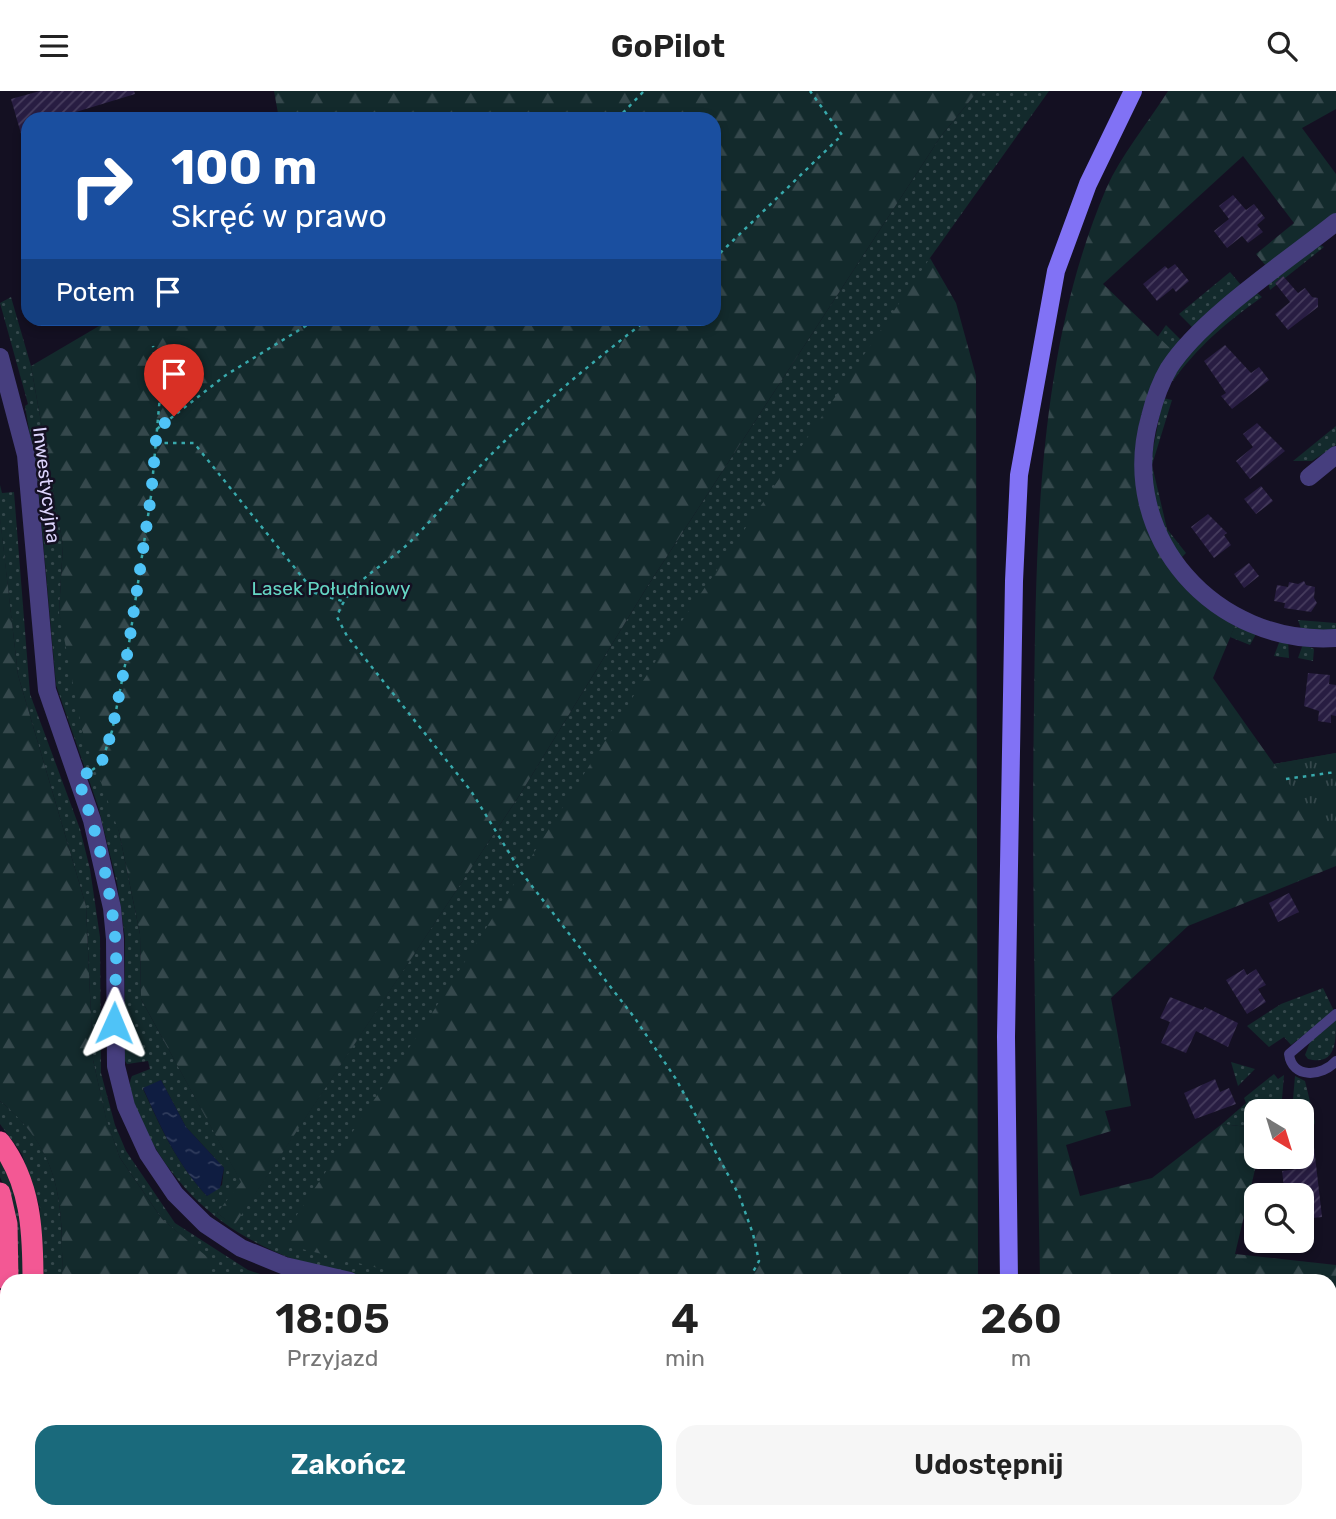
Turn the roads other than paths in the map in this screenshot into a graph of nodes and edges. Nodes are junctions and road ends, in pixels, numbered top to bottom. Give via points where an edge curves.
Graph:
1 (1133, 91) edge
2 (1336, 222) edge
3 (0, 357) edge
4 (1336, 455) edge
5 (1309, 477) dead end
6 (1336, 638) edge
7 (1336, 1014) edge
8 (1336, 1061) edge
9 (0, 1142) edge
10 (0, 1193) edge
11 (8, 1274) edge
12 (33, 1274) edge
13 (320, 1274) edge
14 (1009, 1274) edge

1 - 14 main road via 1088,184 1056,271 1019,475 1006,1037
2 - 6 street via 1183,349 1154,402 1142,473 1162,545 1196,588 1220,609 1262,630
3 - 13 street, Inwestycyjna via 26,455 43,670 50,704 105,867 112,908 116,1066 126,1106 148,1154 205,1224 241,1248
4 - 5 street
7 - 8 lane via 1289,1054 1291,1064 1308,1074 1325,1070
9 - 12 highway via 24,1189 33,1227
10 - 11 highway via 7,1224

